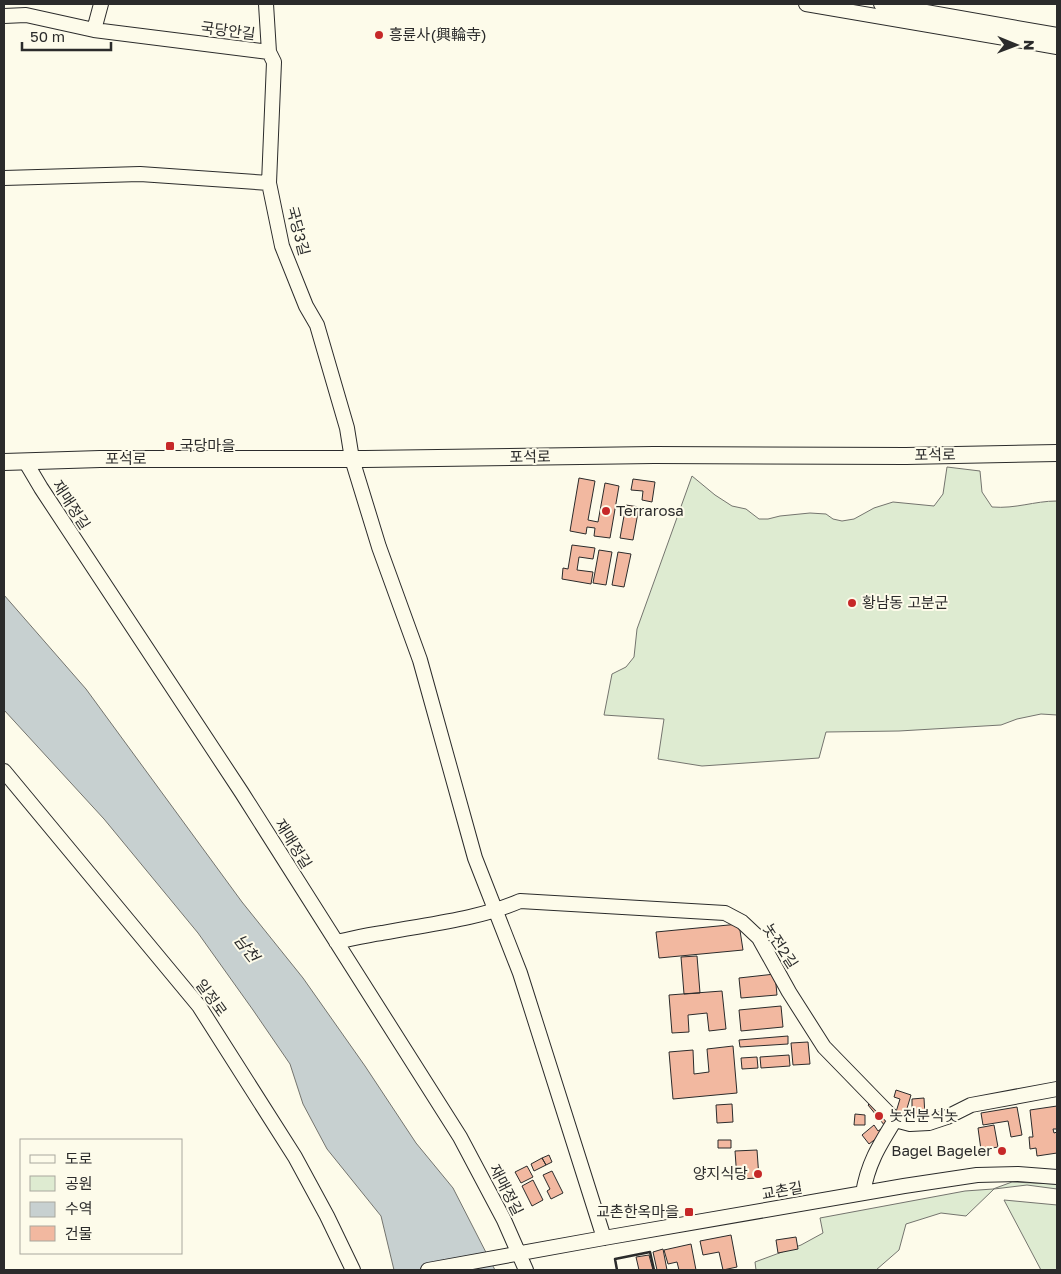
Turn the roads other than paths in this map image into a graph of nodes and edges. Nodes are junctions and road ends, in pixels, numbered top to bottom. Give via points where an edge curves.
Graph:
1 (101, 4) edge
2 (266, 4) edge
3 (806, 4) edge
4 (881, 4) edge
5 (4, 16) edge
6 (94, 30) junction
7 (1057, 34) edge
8 (1057, 47) edge
9 (269, 52) junction
10 (4, 178) edge
11 (269, 183) junction
12 (1057, 453) edge
13 (352, 459) junction
14 (25, 461) junction
15 (4, 462) edge
16 (4, 771) edge
17 (496, 911) junction
18 (336, 942) junction
19 (1057, 1088) edge
20 (895, 1120) junction
21 (1057, 1177) edge
22 (863, 1193) junction
23 (604, 1238) junction
24 (516, 1255) junction
25 (353, 1270) edge
26 (428, 1270) edge
27 (526, 1270) edge

1 - 6 street
2 - 9 street, 국당3길
3 - 8 street
4 - 7 street
5 - 6 street, 국당안길 via 26,14
6 - 9 street, 국당안길
9 - 11 street, 국당3길 via 274,62
10 - 11 street via 140,174
11 - 13 street, 국당3길 via 282,246 317,325 347,428
12 - 13 main road, 포석로
13 - 14 main road, 포석로
13 - 17 street, 국당3길 via 379,547 420,660 475,858
14 - 15 main road, 포석로
14 - 18 street, 재매정길
16 - 25 street, 일정로 via 199,1006 295,1157
17 - 18 street, 놋전2길
17 - 20 street, 놋전2길 via 520,901 725,913 742,922 759,938 824,1047
17 - 23 street, 국당3길 via 520,973
18 - 24 street, 재매정길 via 460,1137 504,1220
19 - 20 street via 970,1105 929,1123 910,1124
20 - 22 street via 866,1174
21 - 22 street, 교촌길 via 977,1175
22 - 23 street, 교촌길
23 - 24 street, 교촌길
24 - 26 street, 교촌길
24 - 27 street, 재매정길

